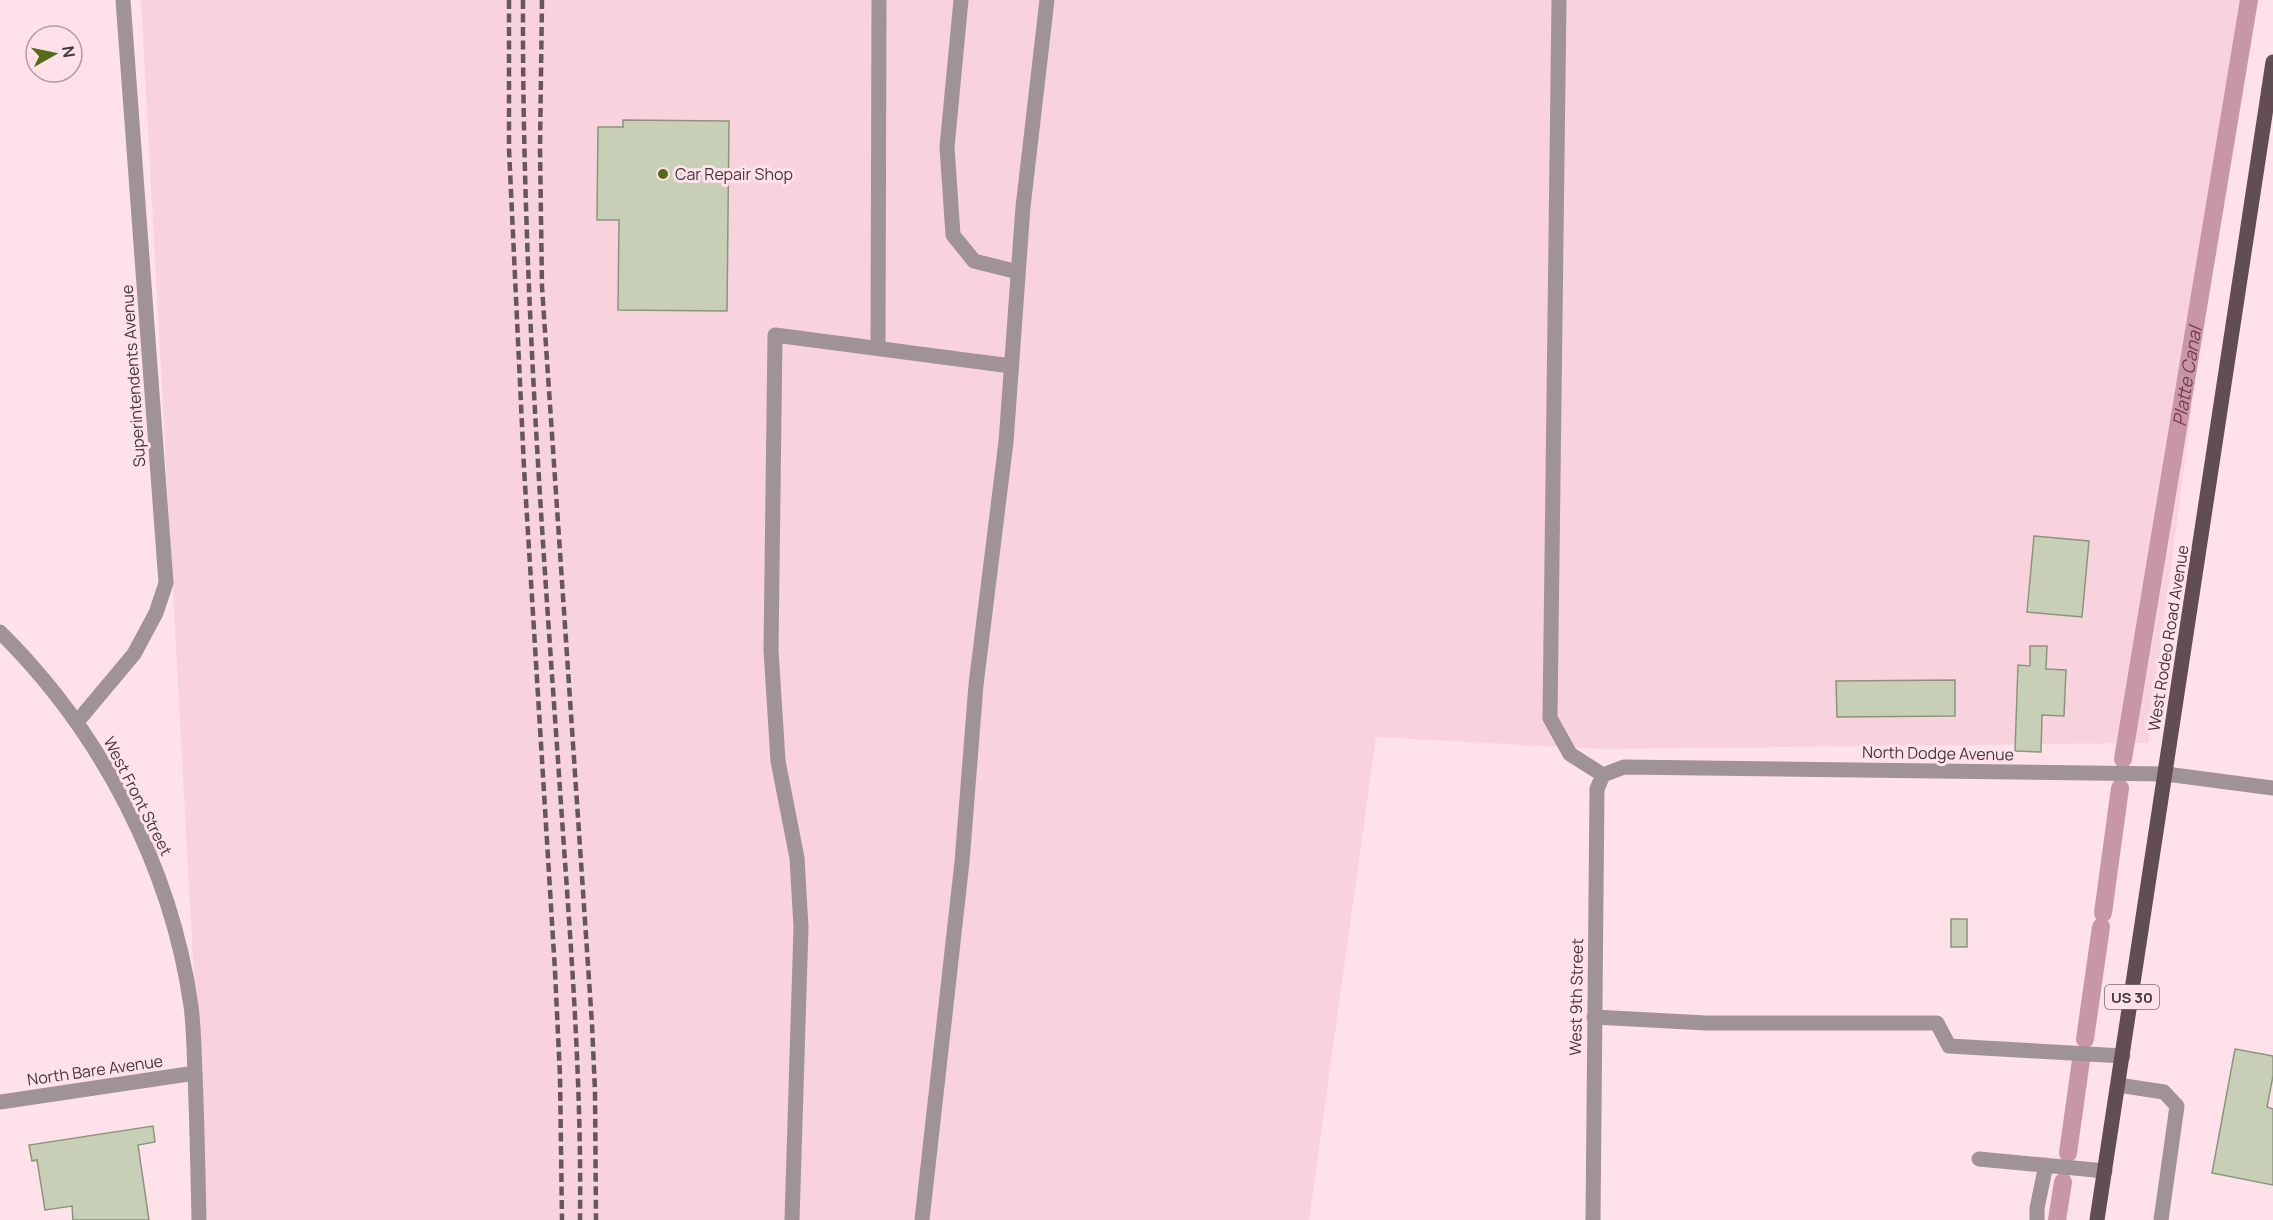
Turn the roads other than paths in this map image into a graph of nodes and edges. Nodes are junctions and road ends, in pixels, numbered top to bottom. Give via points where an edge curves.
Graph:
1 (123, 0) edge
2 (879, 0) edge
3 (961, 0) edge
4 (1047, 0) edge
5 (1559, 0) edge
6 (2273, 62) edge
7 (1018, 272) junction
8 (878, 348) junction
9 (1011, 366) junction
10 (0, 632) edge
11 (77, 722) junction
12 (2166, 774) junction
13 (1603, 775) junction
14 (2273, 788) edge
15 (1594, 1017) junction
16 (2123, 1056) junction
17 (195, 1074) junction
18 (2118, 1085) junction
19 (0, 1102) edge
20 (1979, 1159) dead end
21 (2046, 1165) junction
22 (2105, 1171) junction
23 (199, 1220) edge
24 (792, 1220) edge
25 (922, 1220) edge
26 (1593, 1220) edge
27 (2037, 1220) edge
28 (2097, 1220) edge
29 (2162, 1220) edge

1 - 11 street, Superintendents Avenue via 166,583 156,613 134,654
2 - 8 street
3 - 7 street via 947,147 953,235 974,261
4 - 7 street
5 - 13 street via 1550,718 1570,754
6 - 12 main road, West Rodeo Road Avenue / US 30
7 - 9 street
8 - 9 street
8 - 24 street via 776,335 771,650 778,761 797,858 801,927
9 - 25 street
10 - 11 street, West Front Street via 34,666
11 - 17 street, West Front Street via 127,808 161,887 189,997
12 - 13 street, North Dodge Avenue via 1624,766
12 - 14 street, North Dodge Avenue
12 - 16 main road, West Rodeo Road Avenue / US 30
13 - 15 street, West 9th Street via 1597,789
15 - 16 street via 1706,1023 1937,1023 1949,1046
15 - 26 street, West 9th Street
16 - 18 main road, West Rodeo Road Avenue / US 30
17 - 19 street, North Bare Avenue
17 - 23 street, West Front Street
18 - 22 main road, West Rodeo Road Avenue / US 30
18 - 29 street via 2164,1092 2177,1106
20 - 21 street
21 - 22 street
21 - 27 street
22 - 28 main road, West Rodeo Road Avenue / US 30

